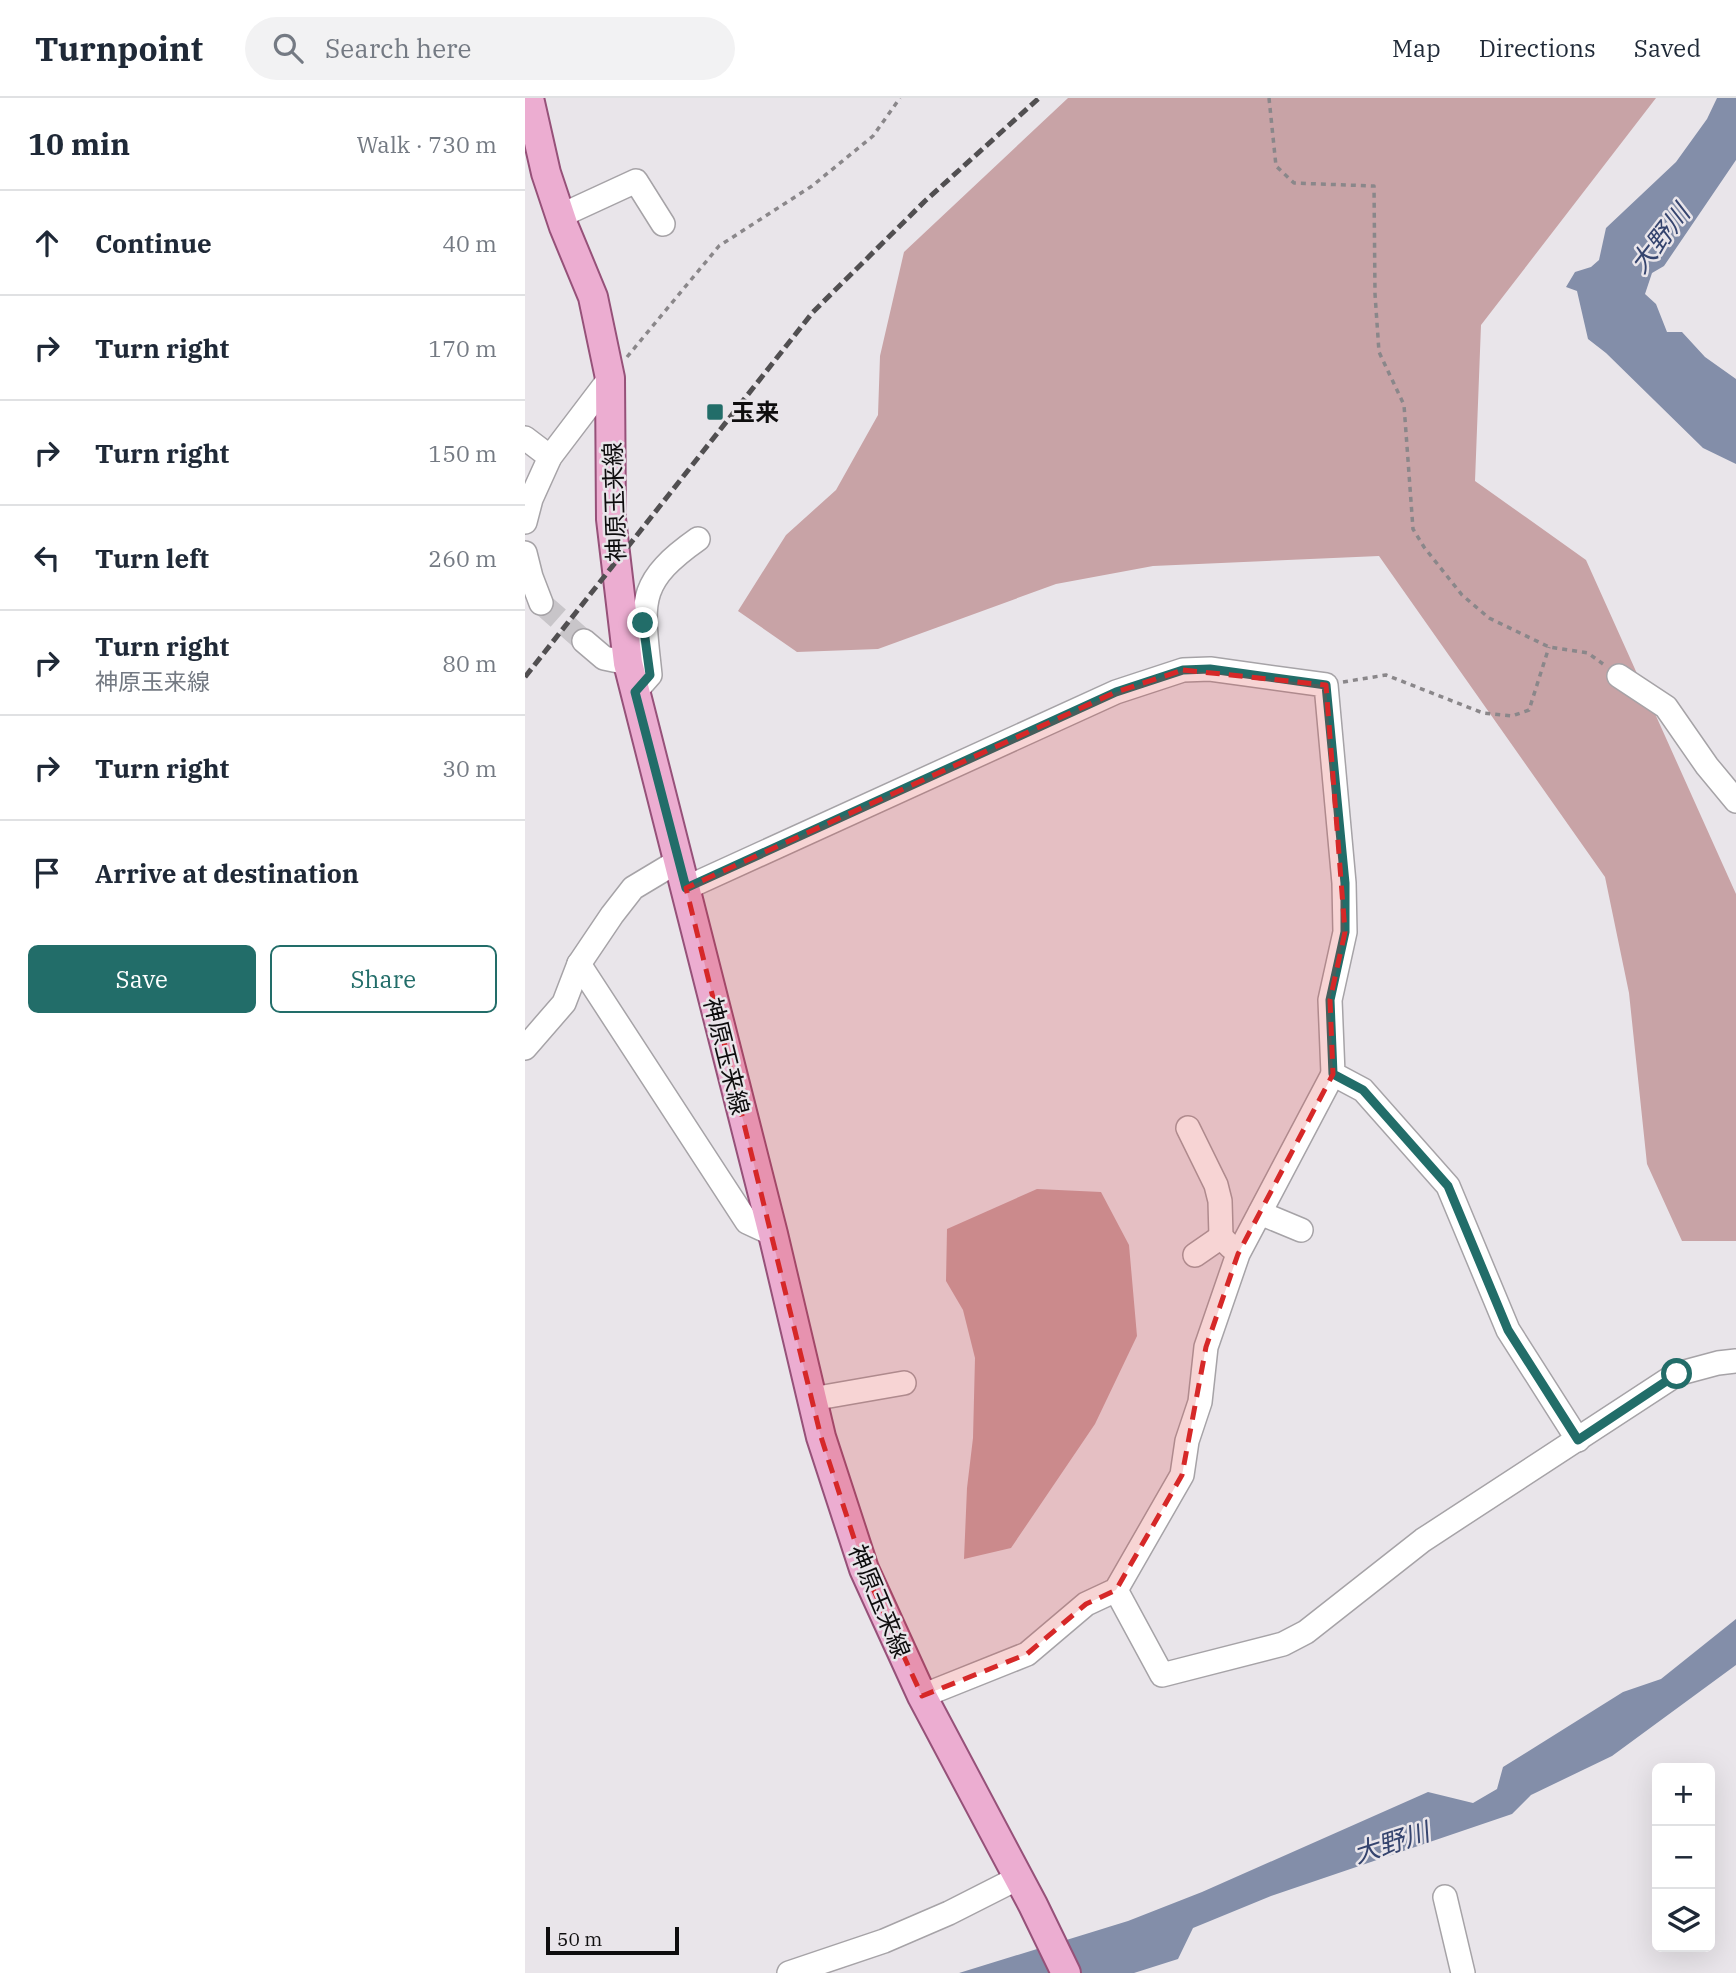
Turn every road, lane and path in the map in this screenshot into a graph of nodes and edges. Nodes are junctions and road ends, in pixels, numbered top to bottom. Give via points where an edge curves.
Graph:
1 (529, 98) edge
2 (900, 98) edge
3 (1269, 98) edge
4 (560, 216) junction
5 (663, 225) dead end
6 (610, 378) junction
7 (525, 438) edge
8 (551, 457) junction
9 (525, 522) edge
10 (698, 539) dead end
11 (525, 553) edge
12 (541, 603) tunnel mouth
13 (584, 641) tunnel mouth
14 (1549, 647) junction
15 (628, 663) junction
16 (1619, 676) joint
17 (1326, 685) junction
18 (635, 692) junction
19 (1736, 801) edge
20 (682, 875) junction
21 (579, 964) junction
22 (525, 1048) edge
23 (1333, 1074) junction
24 (1188, 1128) dead end
25 (1260, 1213) junction
26 (1301, 1230) dead end
27 (773, 1234) junction
28 (1221, 1237) junction
29 (1238, 1254) junction
30 (1195, 1255) dead end
31 (1736, 1361) edge
32 (904, 1383) dead end
33 (812, 1399) junction
34 (1578, 1440) junction
35 (1116, 1590) junction
36 (922, 1696) junction
37 (1019, 1878) junction
38 (1445, 1897) dead end
39 (789, 1973) edge
40 (1066, 1973) edge
41 (1463, 1973) edge

1 - 4 main road, 神原玉来線
2 - 6 path via 873,136 812,186 719,246
3 - 14 path via 1276,166 1294,183 1374,186 1379,352 1404,405 1413,529 1462,595 1489,618
4 - 5 street via 636,181
4 - 6 main road, 神原玉来線 via 593,297
6 - 8 street
6 - 15 main road, 神原玉来線 via 611,519
7 - 8 street
8 - 9 street
10 - 18 street via 656,574 643,623 650,675
11 - 12 street
13 - 15 street via 604,658
14 - 16 path via 1588,653
14 - 17 path via 1529,710 1512,716 1483,713 1386,675
15 - 18 main road, 神原玉来線
16 - 19 street via 1665,707
17 - 20 street via 1210,669 1183,670 1116,692
17 - 23 street via 1345,883 1345,932 1330,1000
18 - 20 main road, 神原玉来線
20 - 21 street via 633,888
20 - 27 main road, 神原玉来線
21 - 22 street via 563,1003
21 - 27 street via 747,1222
23 - 25 street
23 - 34 street via 1363,1090 1448,1186 1508,1330
24 - 28 street via 1216,1185
25 - 26 street
25 - 29 street
27 - 33 main road, 神原玉来線
28 - 29 street
28 - 30 street
29 - 35 street via 1206,1347 1200,1402 1182,1475
31 - 34 street via 1677,1374
32 - 33 street
33 - 36 main road, 神原玉来線 via 864,1569
34 - 35 street via 1423,1540 1306,1632 1283,1644 1162,1675
35 - 36 street via 1086,1604 1027,1654
36 - 37 main road, 神原玉来線
37 - 39 street via 884,1941
37 - 40 main road, 神原玉来線
38 - 41 street

